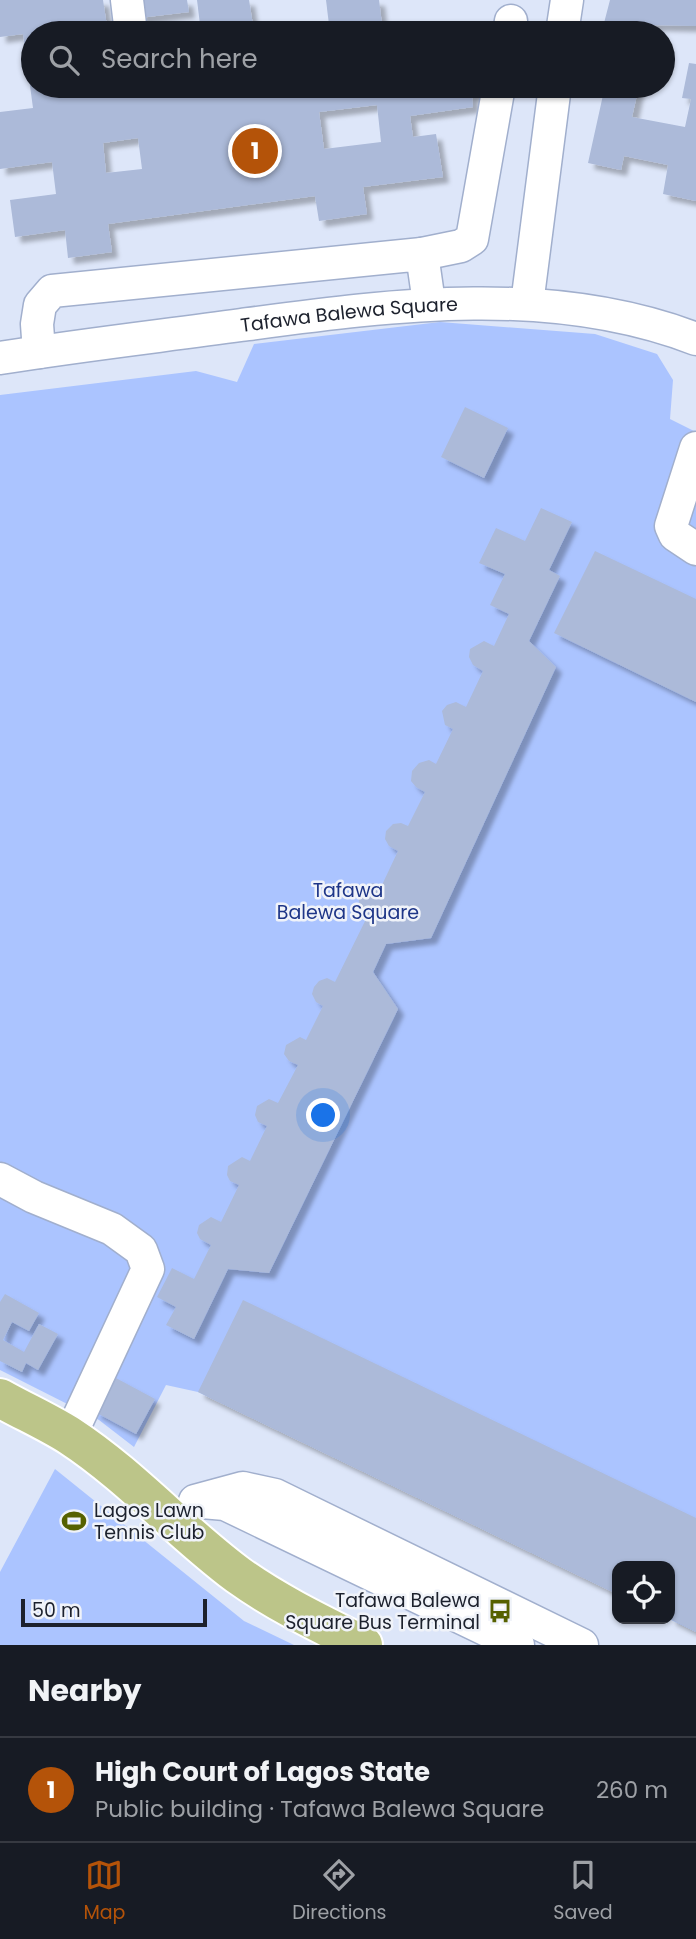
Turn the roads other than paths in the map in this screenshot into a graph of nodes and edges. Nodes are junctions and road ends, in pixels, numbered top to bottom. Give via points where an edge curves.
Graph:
1 (127, 0) edge
2 (567, 0) edge
3 (130, 21) edge
4 (564, 21) edge
5 (497, 98) edge
6 (553, 98) edge
7 (422, 254) junction
8 (429, 303) junction
9 (527, 303) junction
10 (696, 340) edge
11 (39, 352) junction
12 (0, 358) edge
13 (695, 454) edge
14 (696, 549) edge
15 (0, 1179) edge
16 (0, 1398) edge
17 (70, 1436) junction
18 (180, 1506) junction
19 (363, 1645) edge
20 (518, 1645) edge
21 (582, 1645) edge

1 - 3 street
2 - 4 street
5 - 7 street via 472,239 461,246
6 - 9 street
7 - 8 street
7 - 11 street via 52,291 40,305
8 - 9 street, Tafawa Balewa Square
8 - 11 street, Tafawa Balewa Square
9 - 10 street, Tafawa Balewa Square via 608,313
11 - 12 street, Tafawa Balewa Square
13 - 14 street via 671,526 675,535
15 - 17 street via 112,1229 141,1250 148,1269
16 - 17 main road
17 - 18 main road
18 - 19 main road via 206,1551 240,1577
18 - 20 street via 225,1504
18 - 21 street via 243,1488 275,1495

